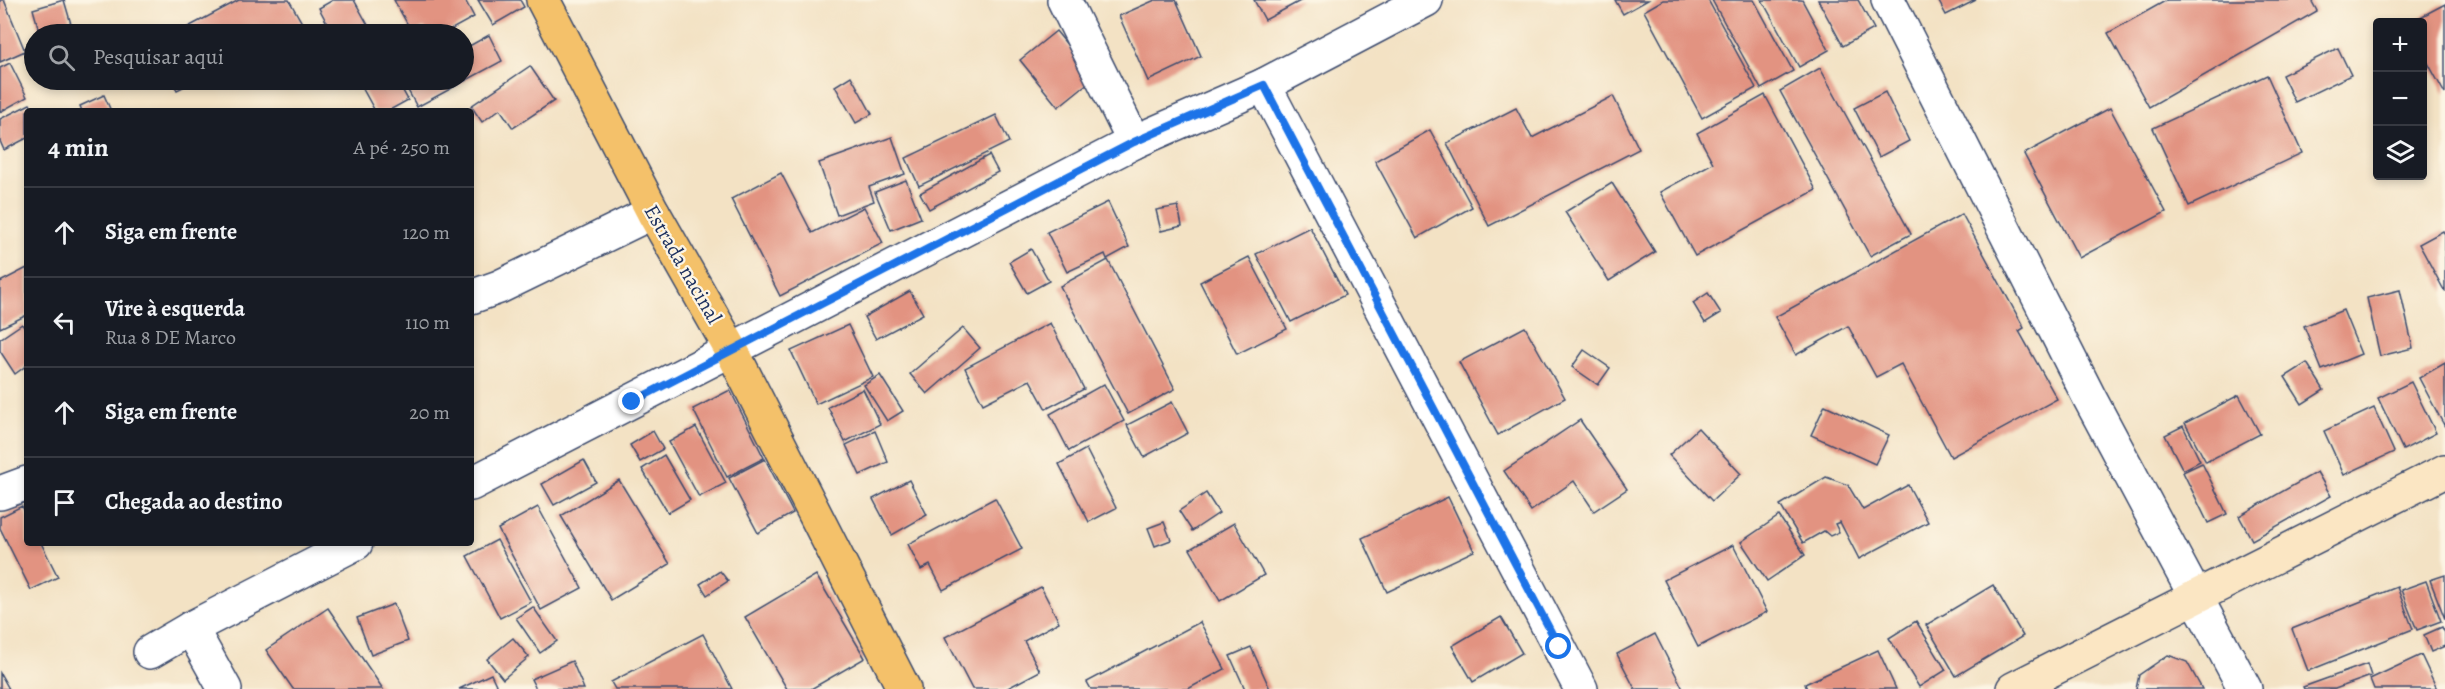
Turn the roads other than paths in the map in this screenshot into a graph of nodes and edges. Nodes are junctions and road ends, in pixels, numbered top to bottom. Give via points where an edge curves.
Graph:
1 (543, 0) edge
2 (1064, 0) edge
3 (1426, 0) edge
4 (1888, 0) edge
5 (1264, 85) junction
6 (1134, 142) junction
7 (653, 212) junction
8 (474, 296) edge
9 (732, 351) junction
10 (2445, 471) edge
11 (474, 482) edge
12 (24, 484) edge
13 (0, 493) edge
14 (350, 546) edge
15 (2196, 595) junction
16 (191, 628) junction
17 (150, 652) dead end
18 (225, 689) edge
19 (904, 689) edge
20 (1581, 689) edge
21 (2013, 689) edge
22 (2245, 689) edge

1 - 7 highway, Estrada nacinal
2 - 6 street
3 - 5 street
4 - 15 street via 2089,397
5 - 6 street
5 - 20 street
6 - 9 street
7 - 8 street
7 - 9 highway, Estrada nacinal
9 - 11 street
9 - 19 highway, Estrada nacinal
10 - 15 street
12 - 13 street
14 - 16 street
15 - 21 street
15 - 22 street
16 - 17 street
16 - 18 street

